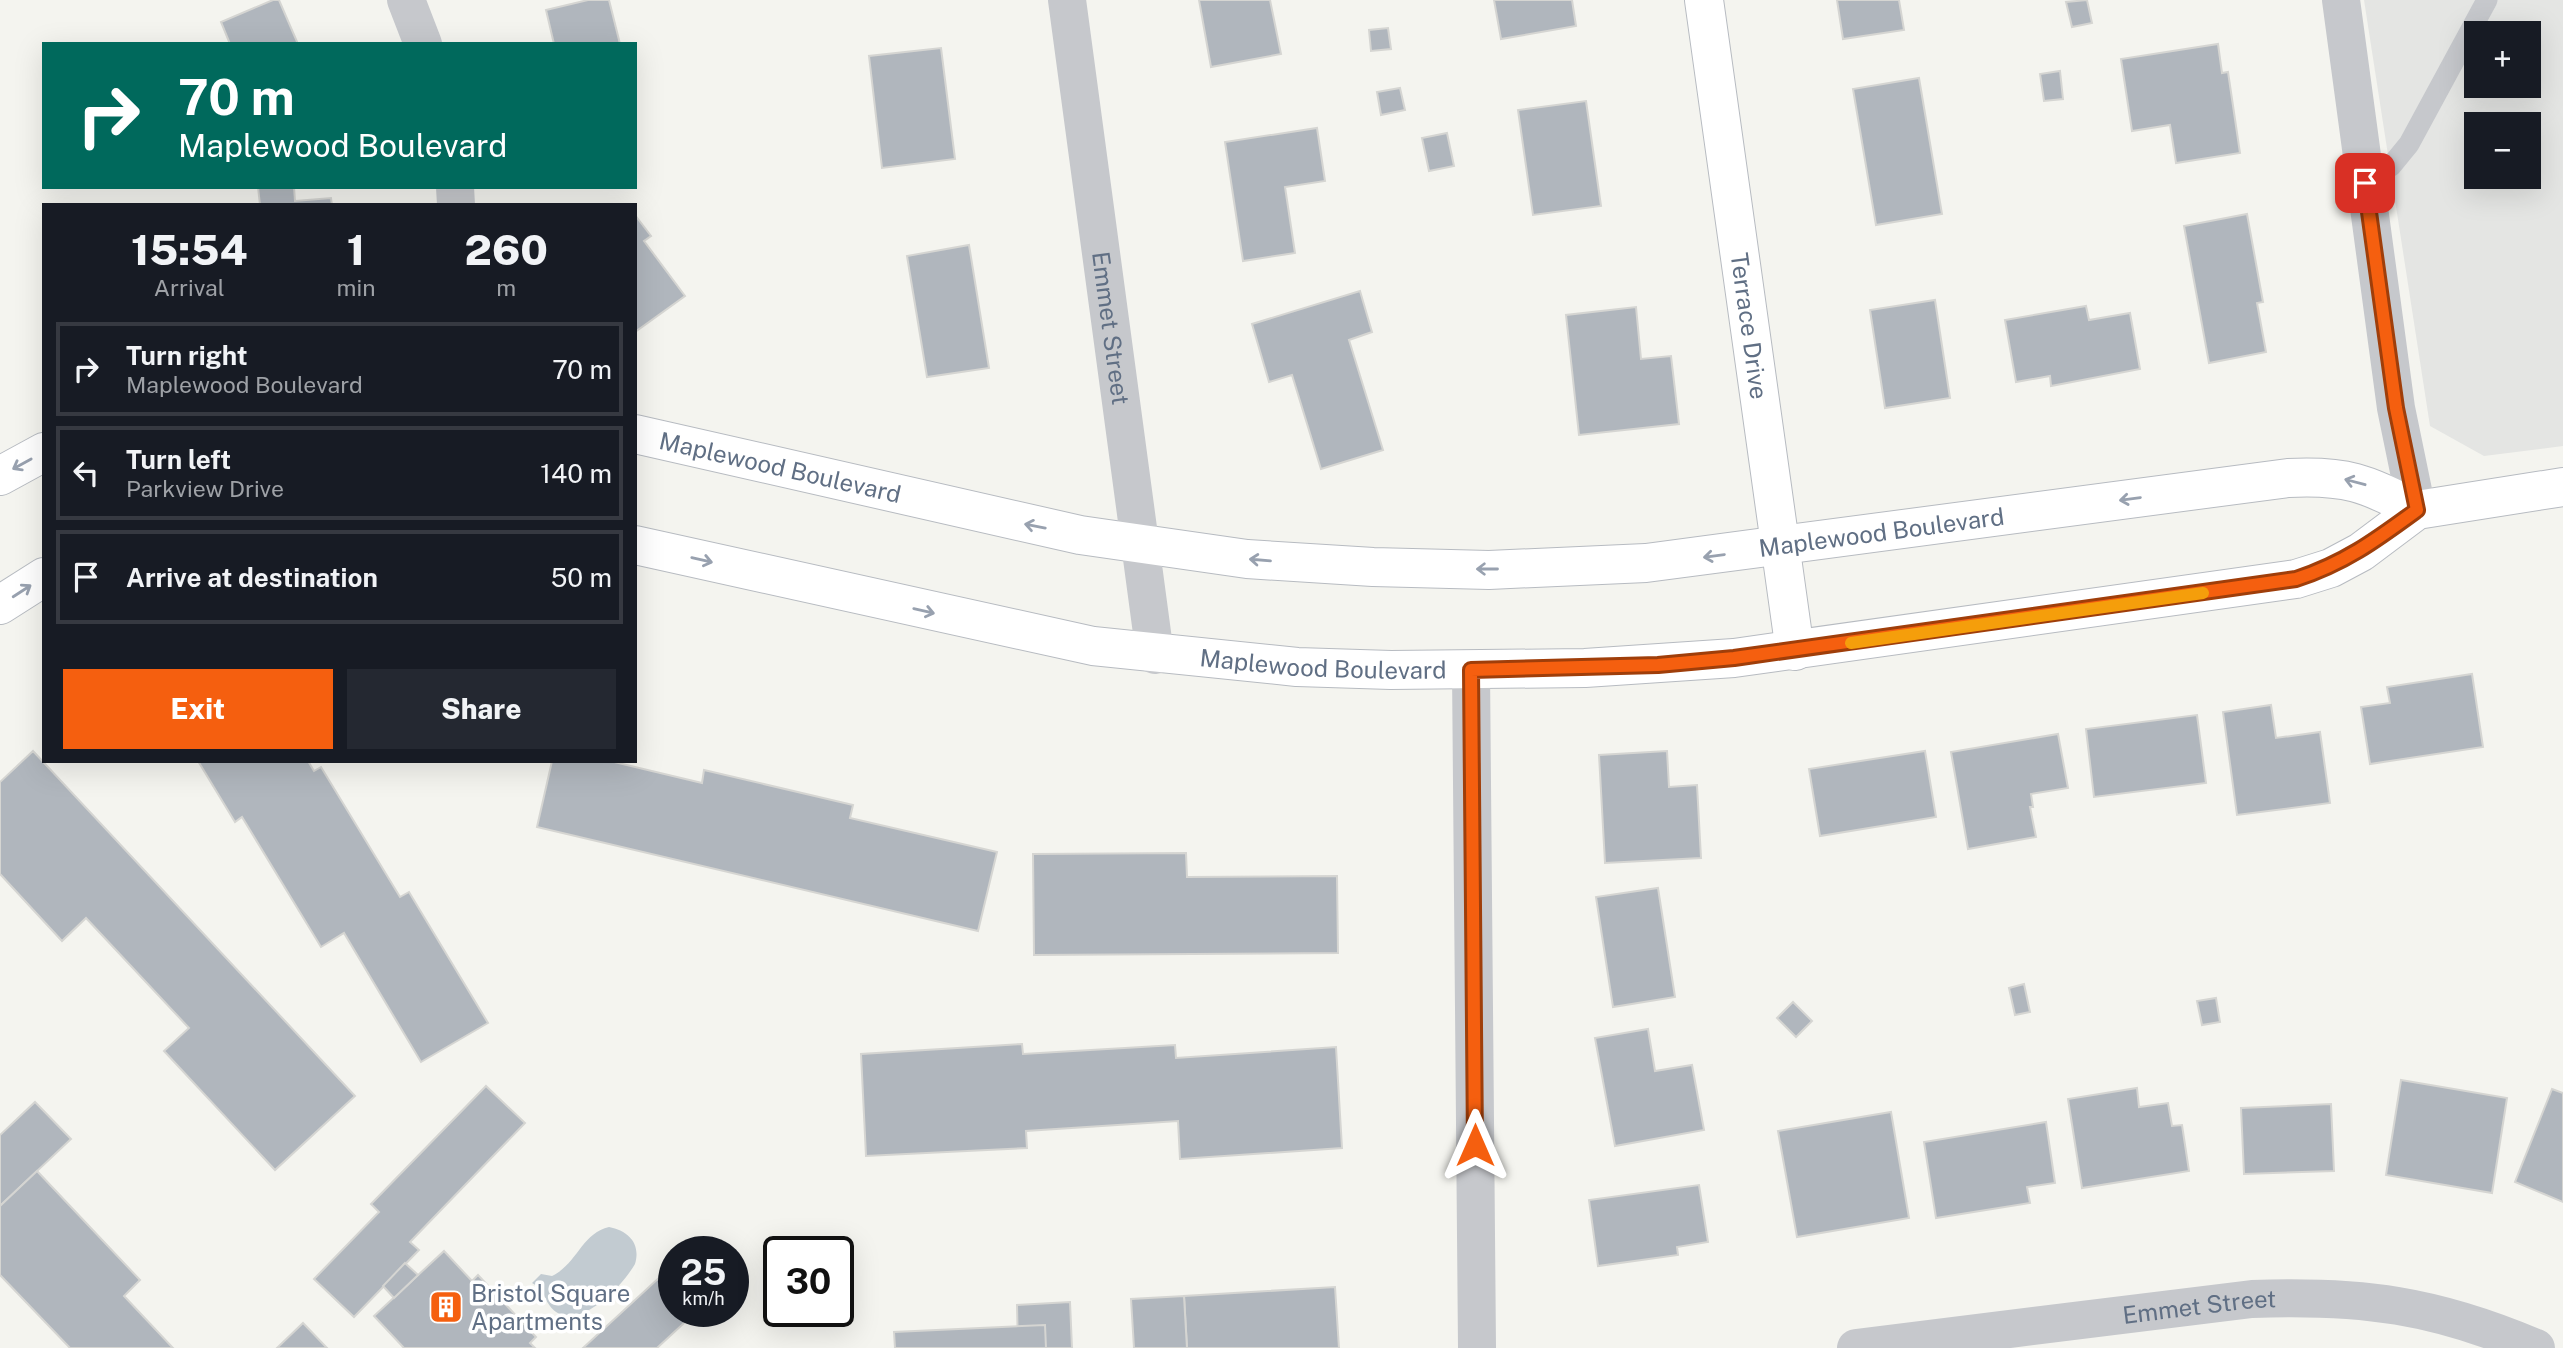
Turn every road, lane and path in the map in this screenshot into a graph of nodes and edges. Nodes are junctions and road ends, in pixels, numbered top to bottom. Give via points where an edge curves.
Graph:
1 (406, 0) edge
2 (1067, 0) edge
3 (1704, 0) edge
4 (2341, 0) edge
5 (2487, 0) edge
6 (422, 42) edge
7 (2365, 183) junction
8 (637, 434) edge
9 (42, 453) edge
10 (0, 476) edge
11 (2563, 487) edge
12 (2417, 510) junction
13 (637, 545) edge
14 (1141, 545) junction
15 (1782, 547) junction
16 (42, 578) edge
17 (0, 605) edge
18 (1795, 651) junction
19 (1155, 655) junction
20 (1471, 670) junction
21 (2027, 1339) edge
22 (1477, 1348) edge
23 (1857, 1348) edge
24 (2536, 1348) edge

1 - 6 street
2 - 14 street, Emmet Street
3 - 15 street, Terrace Drive
4 - 7 street
5 - 7 lane via 2409,144 2391,166
7 - 12 street via 2396,408
14 -> 8 street, Maplewood Boulevard via 1028,525
9 -> 10 street
11 - 12 street, Maplewood Boulevard
12 -> 15 street, Maplewood Boulevard via 2353,481 2328,476 2288,478
12 - 18 street, Maplewood Boulevard via 2361,552 2296,579
13 -> 19 street, Maplewood Boulevard via 1030,635
15 -> 14 street, Maplewood Boulevard via 1612,566 1489,570 1320,565
14 - 19 street, Emmet Street
15 - 18 street, Terrace Drive
17 -> 16 street
18 - 20 street, Maplewood Boulevard via 1658,665
19 - 20 street, Maplewood Boulevard via 1297,667
20 - 22 street
21 - 23 street, Emmet Street
21 - 24 street, Emmet Street via 2252,1299 2318,1297 2366,1299 2430,1311 2491,1328

